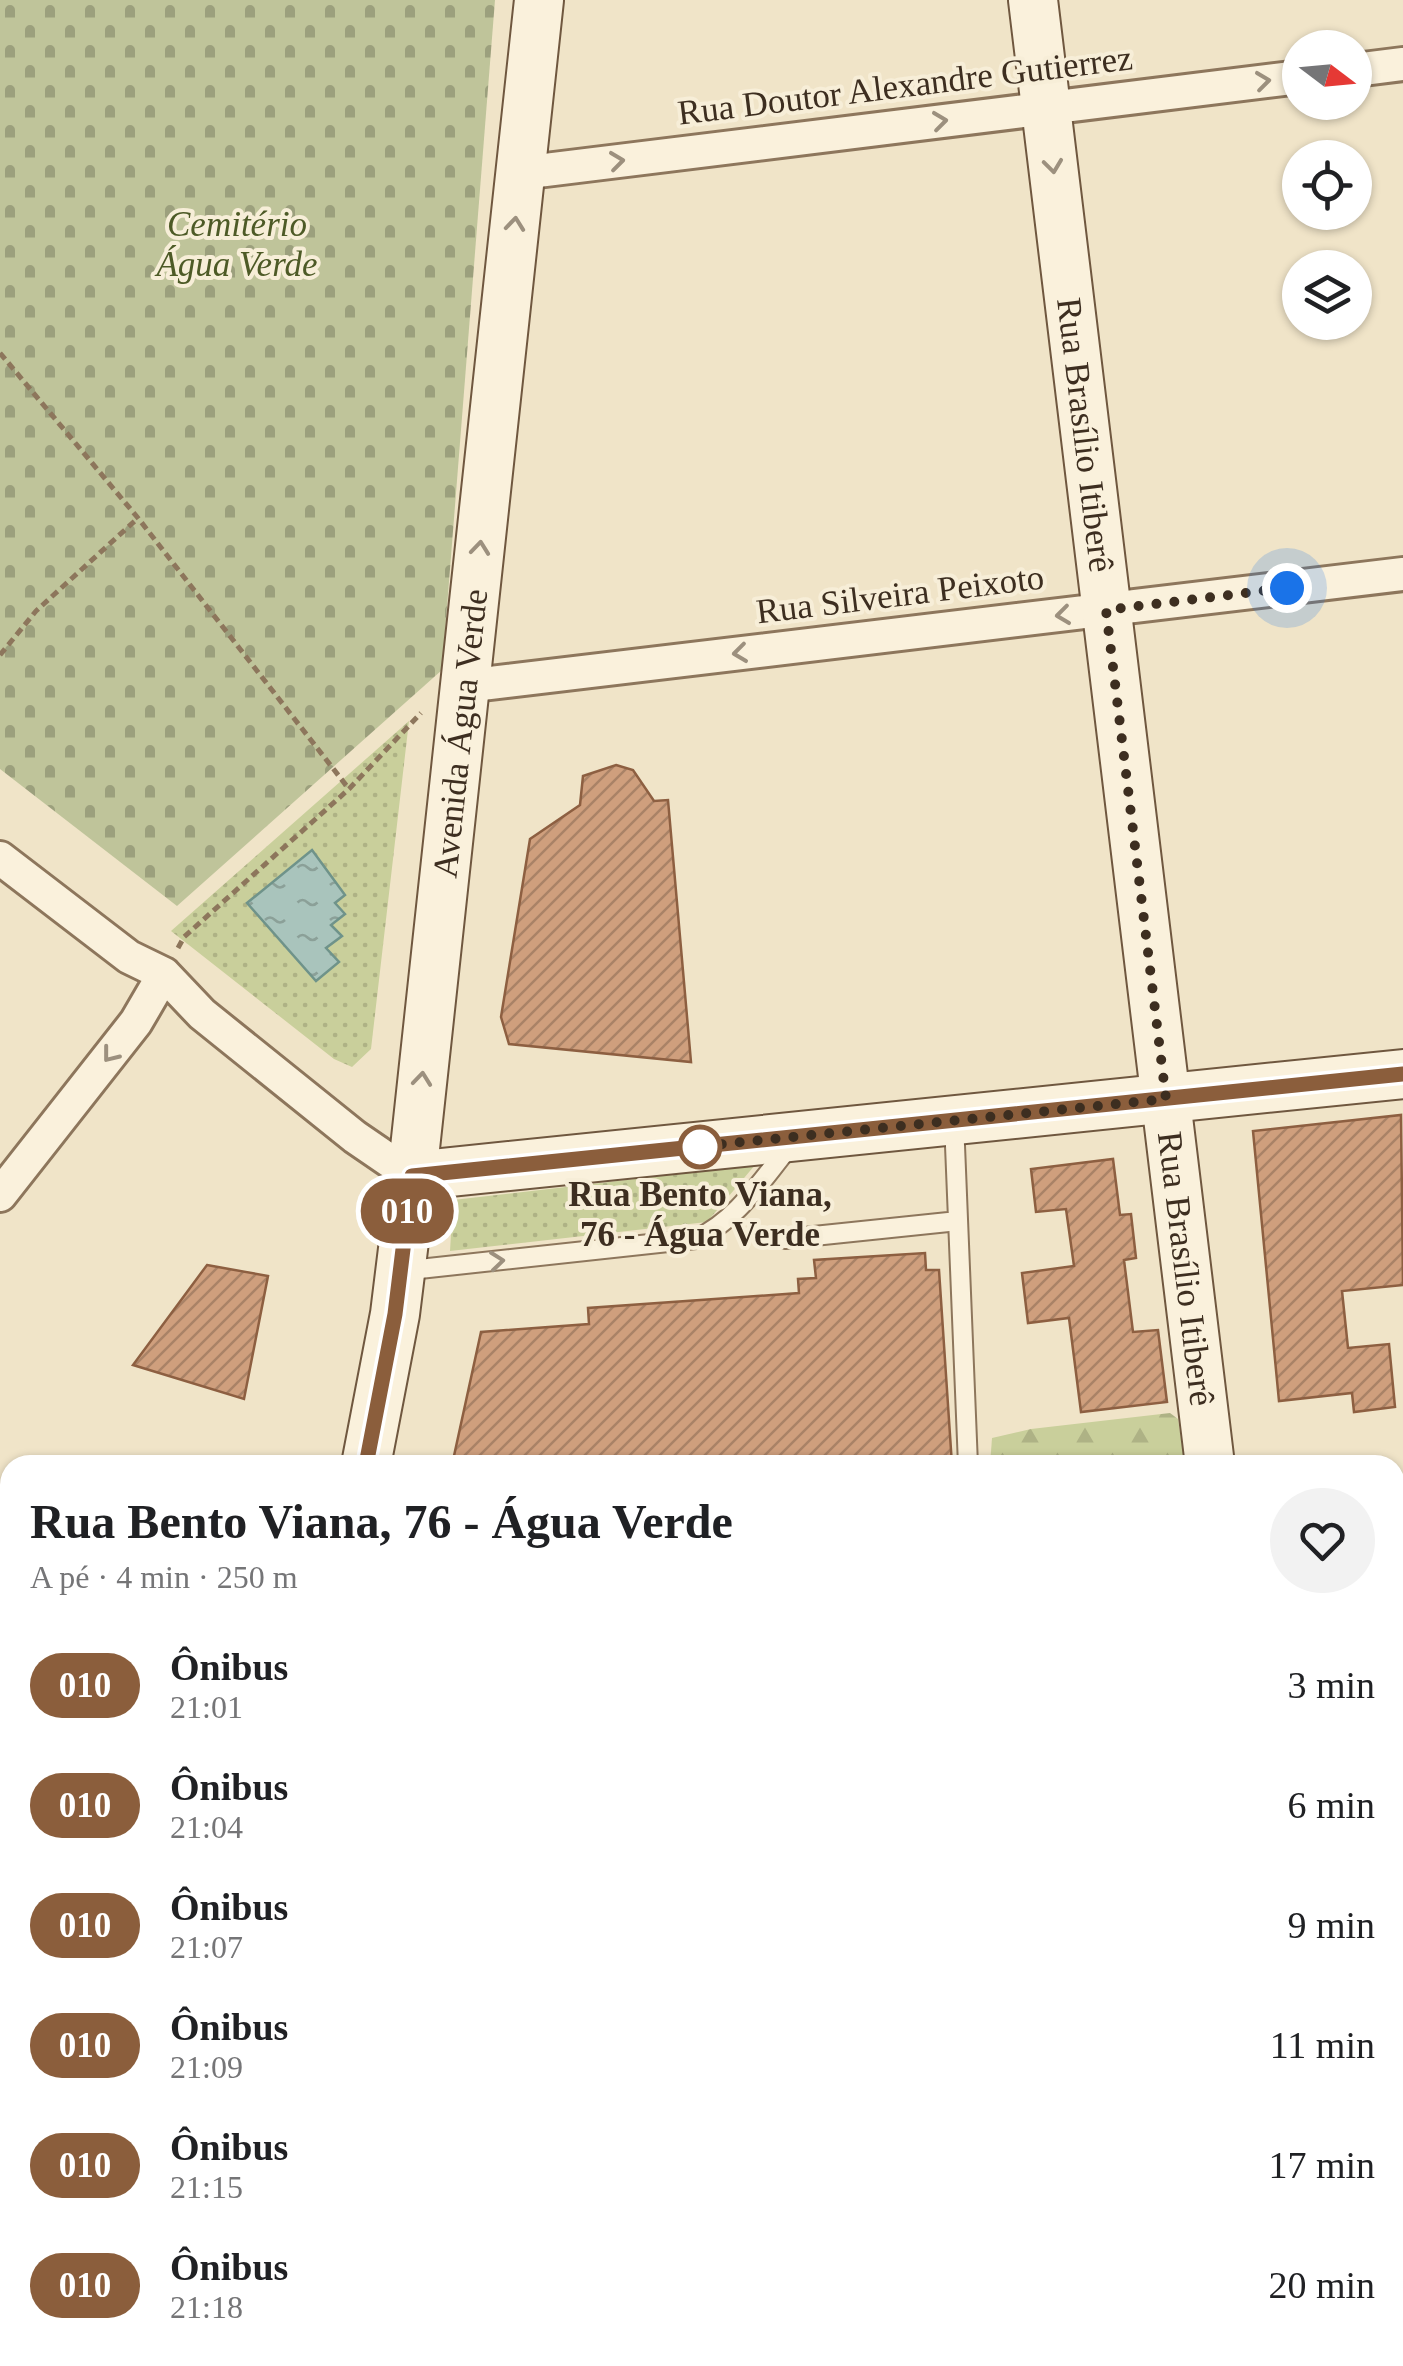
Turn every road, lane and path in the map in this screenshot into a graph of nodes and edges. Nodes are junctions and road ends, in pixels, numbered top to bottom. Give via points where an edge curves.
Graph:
1 (539, 0) edge
2 (1033, 0) edge
3 (1403, 64) edge
4 (1372, 68) edge
5 (1282, 79) edge
6 (1046, 108) junction
7 (521, 173) junction
8 (0, 353) edge
9 (138, 518) junction
10 (1403, 574) edge
11 (1106, 610) junction
12 (0, 655) edge
13 (465, 686) junction
14 (349, 789) junction
15 (0, 858) edge
16 (164, 974) junction
17 (1403, 1074) edge
18 (1166, 1099) junction
19 (954, 1120) junction
20 (798, 1137) junction
21 (412, 1176) junction
22 (0, 1195) edge
23 (958, 1221) junction
24 (785, 1239) dead end
25 (400, 1272) junction
26 (368, 1455) edge
27 (968, 1455) edge
28 (1209, 1455) edge

1 - 7 main road, Avenida Água Verde
2 - 6 main road, Rua Brasílio Itiberê
3 - 4 street
6 -> 5 street, Rua Doutor Alexandre Gutierrez
7 -> 6 street, Rua Doutor Alexandre Gutierrez
6 -> 11 main road, Rua Brasílio Itiberê
13 -> 7 main road, Avenida Água Verde
8 - 9 path
9 - 12 path via 36,611
9 - 14 path
10 - 11 street, Rua Silveira Peixoto
11 -> 13 street, Rua Silveira Peixoto
11 - 18 main road, Rua Brasílio Itiberê
13 - 14 path via 434,700
21 -> 13 main road, Avenida Água Verde
14 - 16 path via 184,937
15 - 16 street via 129,957
16 - 21 street via 202,1014
16 -> 22 street via 136,1022
17 - 18 main road
18 - 19 main road
18 - 28 main road, Rua Brasílio Itiberê
19 - 20 main road
19 - 23 lane
20 - 21 main road
25 -> 20 lane via 696,1239 731,1216
21 - 25 main road, Avenida Água Verde
23 - 24 lane
23 - 27 lane
25 - 26 main road, Avenida Água Verde

